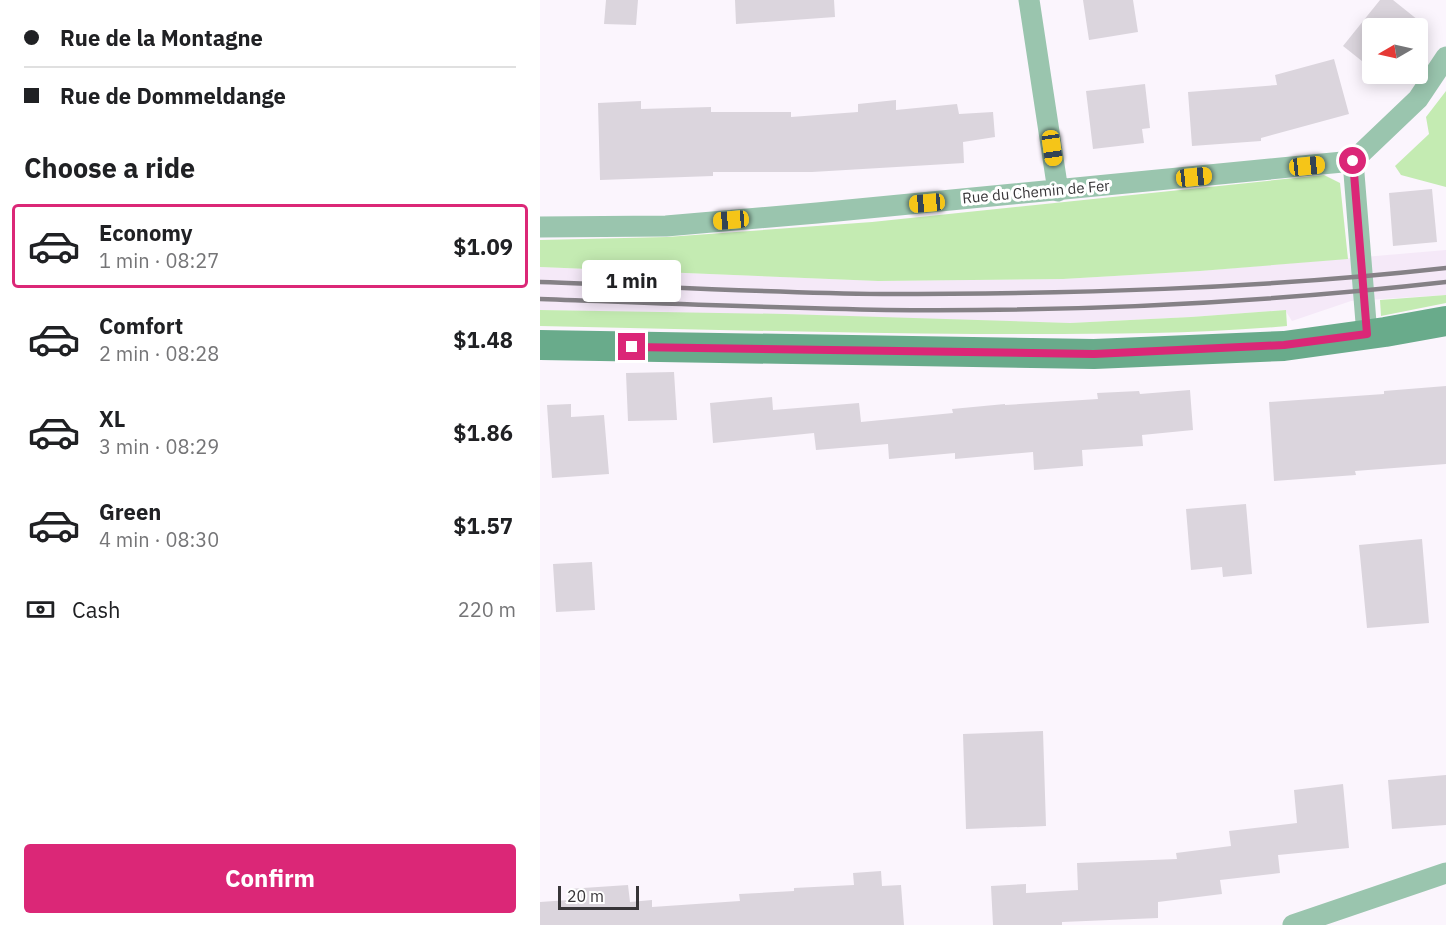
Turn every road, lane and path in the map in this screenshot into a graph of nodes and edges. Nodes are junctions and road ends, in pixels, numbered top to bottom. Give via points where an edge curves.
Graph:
1 (1029, 0) edge
2 (1446, 57) edge
3 (1353, 161) junction
4 (1058, 191) junction
5 (540, 227) edge
6 (1446, 321) edge
7 (1367, 334) junction
8 (540, 345) edge
9 (1446, 873) edge
10 (1293, 925) edge

1 - 4 street
2 - 3 street via 1418,99
3 - 4 street, Rue du Chemin de Fer
3 - 7 street
4 - 5 street, Rue du Chemin de Fer via 666,226
6 - 7 main road
7 - 8 main road via 1284,345 1094,354
9 - 10 street

